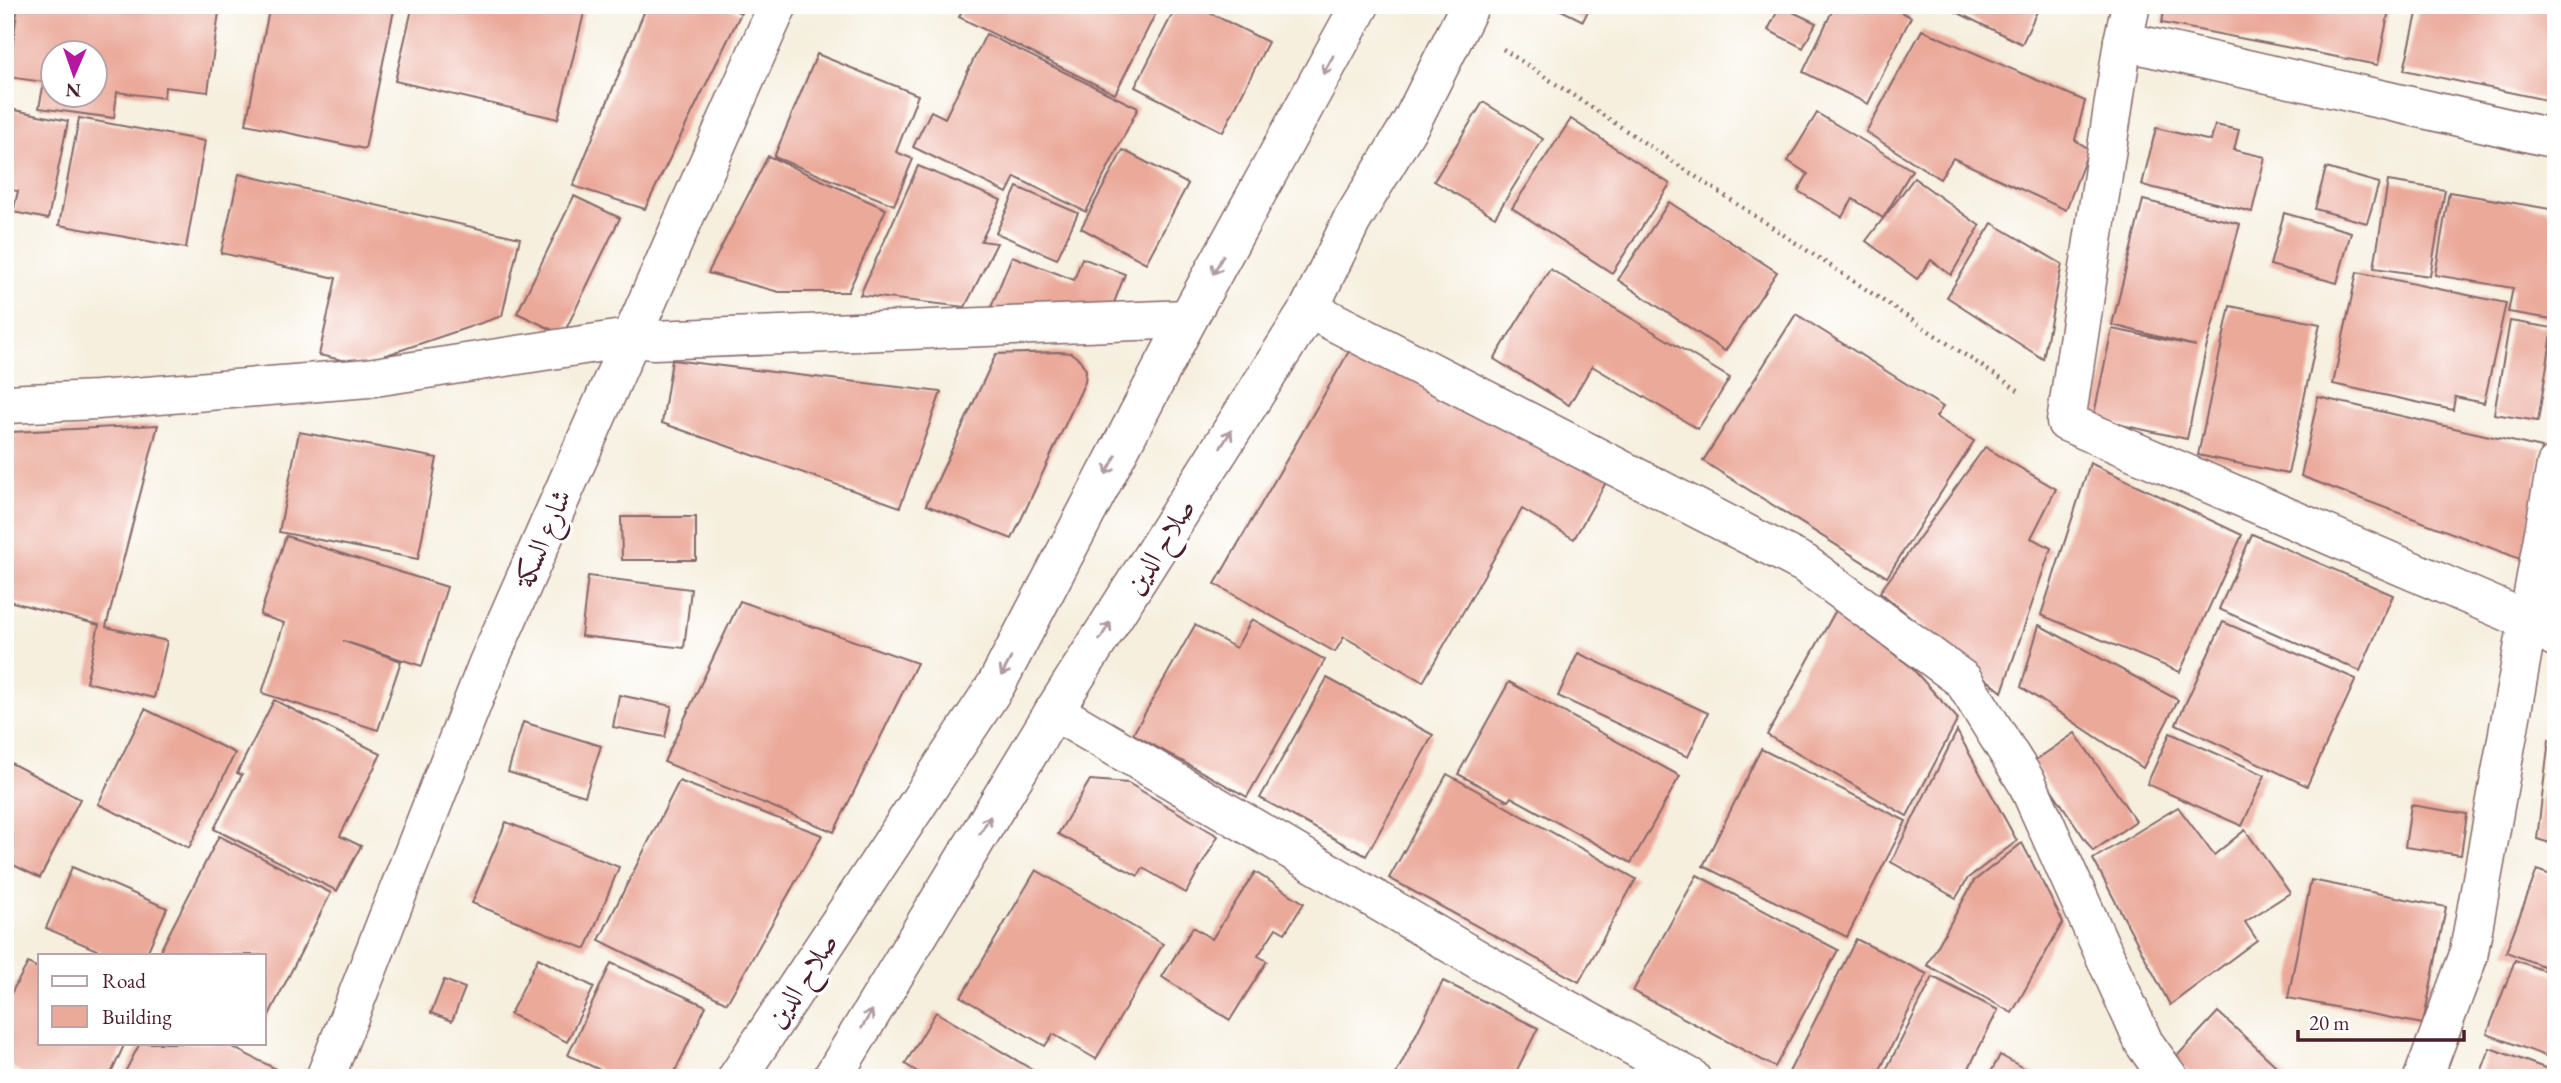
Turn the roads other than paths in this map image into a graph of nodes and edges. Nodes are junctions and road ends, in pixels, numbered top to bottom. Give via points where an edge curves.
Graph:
1 (778, 5) edge
2 (1360, 5) edge
3 (1466, 13) edge
4 (2127, 23) edge
5 (2556, 139) edge
6 (1309, 309) junction
7 (1188, 319) junction
8 (629, 338) junction
9 (5, 404) edge
10 (2556, 465) edge
11 (2542, 630) edge
12 (1054, 712) junction
13 (325, 1078) edge
14 (737, 1078) edge
15 (832, 1078) edge
16 (1690, 1078) edge
17 (2169, 1078) edge
18 (2423, 1078) edge

1 - 8 main road, شارع السكة
2 -> 7 main road, صلاح الدين
3 - 6 main road, صلاح الدين via 1412,121 1351,222
4 - 5 main road
4 - 11 main road via 2066,422
12 -> 6 main road, صلاح الدين
6 - 17 main road via 1805,564 1963,680 2027,783 2144,1043
7 - 8 main road
7 -> 14 main road, صلاح الدين via 996,685
8 - 9 main road via 368,378
8 - 13 main road, شارع السكة via 488,663
10 - 11 main road
11 - 18 main road via 2468,957
15 -> 12 main road, صلاح الدين
12 - 16 main road

